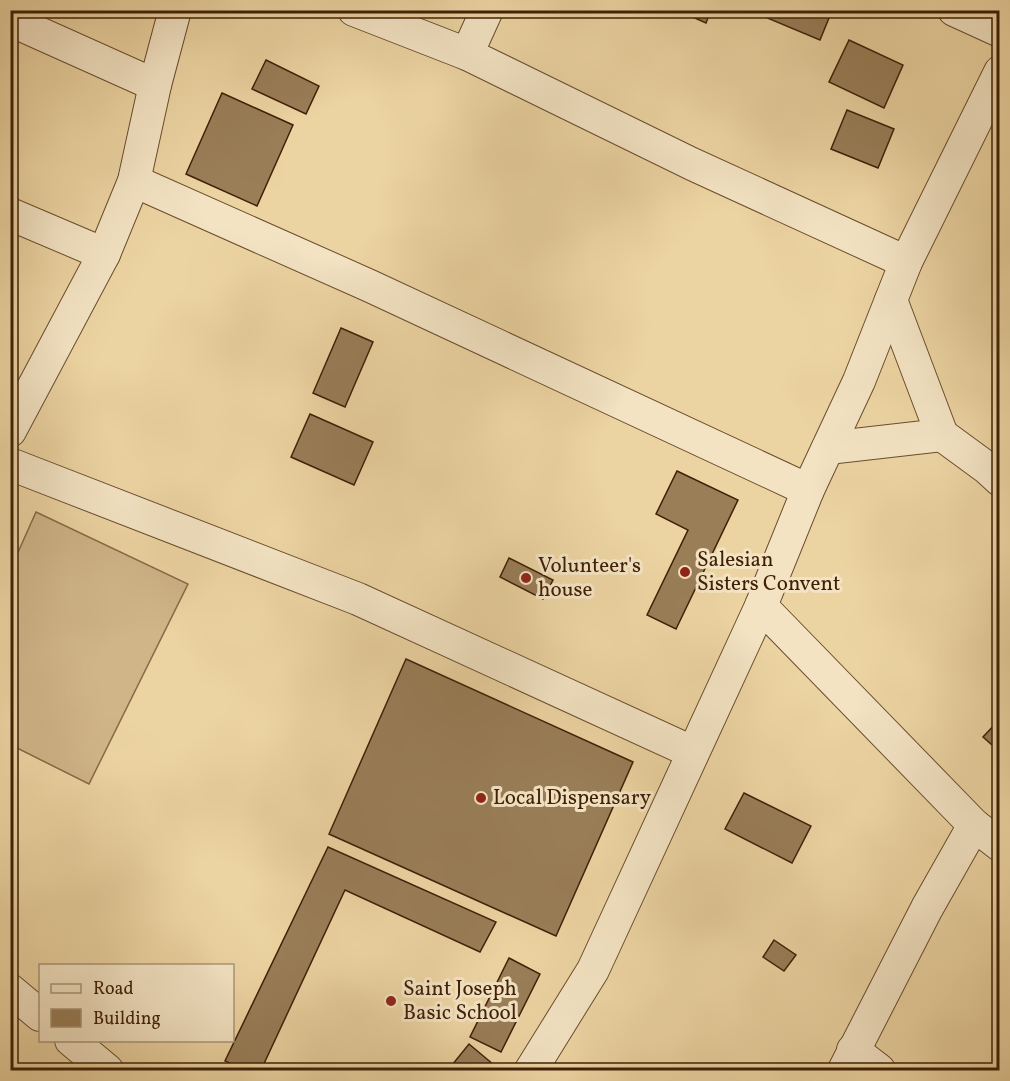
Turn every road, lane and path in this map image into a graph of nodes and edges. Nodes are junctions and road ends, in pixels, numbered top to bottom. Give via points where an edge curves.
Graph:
1 (175, 10) edge
2 (354, 10) edge
3 (487, 10) edge
4 (954, 10) edge
5 (10, 20) edge
6 (999, 31) edge
7 (467, 54) junction
8 (999, 72) edge
9 (155, 85) junction
10 (134, 182) junction
11 (10, 214) edge
12 (104, 254) junction
13 (906, 262) junction
14 (891, 300) junction
15 (10, 431) edge
16 (942, 435) junction
17 (828, 448) junction
18 (10, 464) edge
19 (999, 480) edge
20 (808, 490) junction
21 (761, 606) junction
22 (692, 752) junction
23 (975, 825) junction
24 (999, 845) edge
25 (10, 990) edge
26 (39, 1014) edge
27 (72, 1042) edge
28 (849, 1060) edge
29 (107, 1071) edge
30 (531, 1071) edge
31 (879, 1071) edge

1 - 9 street
2 - 7 street
3 - 7 street
4 - 6 street
5 - 9 street
7 - 13 street via 692,164
8 - 13 street
9 - 10 street
10 - 12 street
10 - 20 street via 380,291
11 - 12 street
12 - 15 street
13 - 14 street
14 - 16 street
14 - 17 street
16 - 17 street
16 - 19 street
17 - 20 street
18 - 22 street via 358,599
20 - 21 street
21 - 22 street
21 - 23 street
22 - 30 street via 593,970
23 - 24 street
23 - 28 street via 927,908
25 - 26 street
27 - 29 street
28 - 31 street

